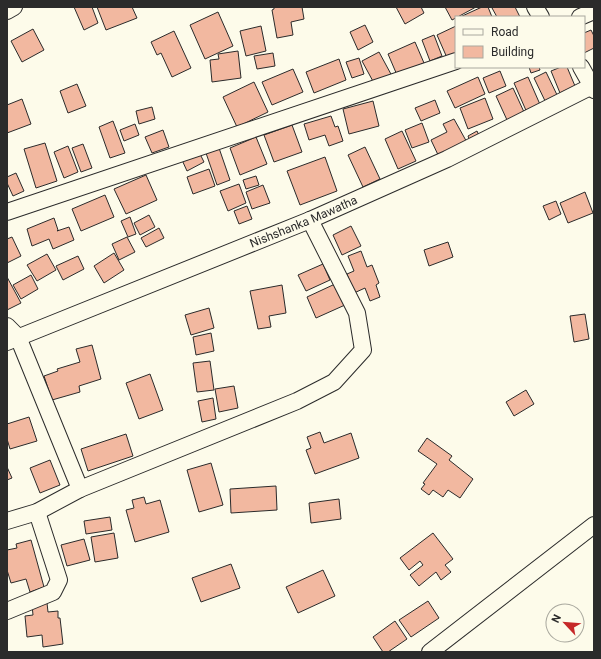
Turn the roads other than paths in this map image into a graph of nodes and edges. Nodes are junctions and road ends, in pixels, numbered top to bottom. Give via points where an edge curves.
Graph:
1 (14, 7) edge
2 (535, 7) edge
3 (594, 11) edge
4 (7, 12) edge
5 (540, 16) edge
6 (582, 16) edge
7 (455, 61) edge
8 (582, 68) edge
9 (594, 87) edge
10 (7, 212) edge
11 (310, 220) junction
12 (11, 335) edge
13 (80, 489) junction
14 (37, 512) junction
15 (7, 521) edge
16 (594, 525) edge
17 (7, 611) edge
18 (430, 652) edge

1 - 4 street
2 - 5 street
3 - 6 street
7 - 10 street
8 - 9 street
9 - 11 street, Nishshanka Mawatha via 447,159
11 - 12 street, Nishshanka Mawatha
11 - 13 street via 357,313 362,350 334,382 297,401
12 - 13 street
13 - 14 street
14 - 15 street
14 - 17 street via 59,580 53,592
16 - 18 street

